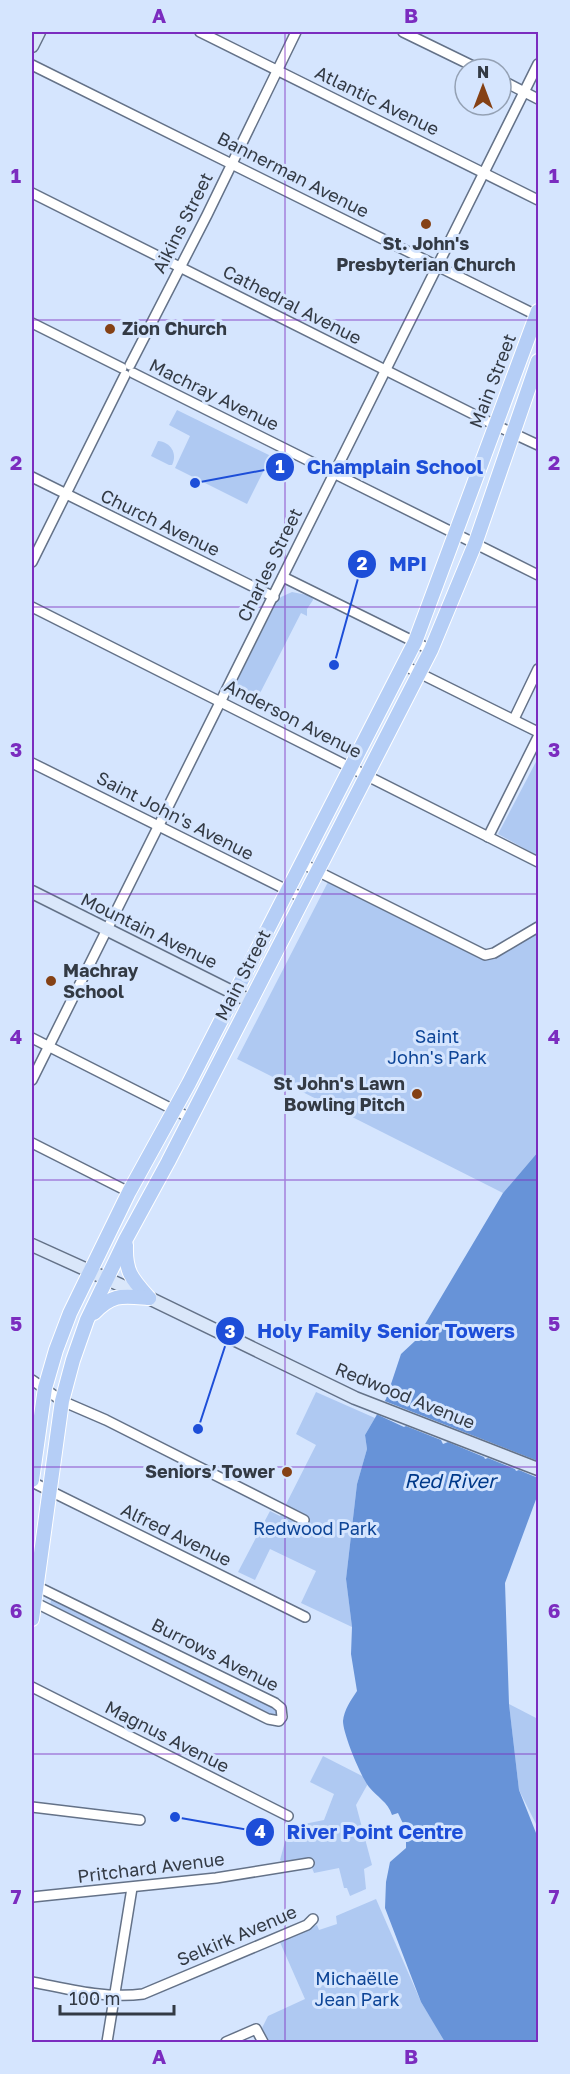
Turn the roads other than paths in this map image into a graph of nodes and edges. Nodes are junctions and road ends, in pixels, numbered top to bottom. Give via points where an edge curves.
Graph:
1 (39, 32) edge
2 (201, 32) edge
3 (296, 32) edge
4 (403, 32) edge
5 (32, 46) edge
6 (454, 57) edge
7 (538, 64) edge
8 (32, 65) edge
9 (277, 70) junction
10 (513, 86) edge
11 (524, 91) junction
12 (538, 99) edge
13 (232, 163) junction
14 (485, 172) junction
15 (32, 193) edge
16 (538, 200) edge
17 (437, 265) junction
18 (180, 267) junction
19 (538, 314) edge
20 (32, 323) edge
21 (538, 362) edge
22 (128, 370) junction
23 (386, 370) junction
24 (495, 425) junction
25 (514, 432) junction
26 (538, 445) edge
27 (334, 472) junction
28 (32, 477) edge
29 (66, 494) junction
30 (456, 534) junction
31 (474, 544) junction
32 (32, 562) edge
33 (538, 575) edge
34 (283, 577) junction
35 (274, 597) junction
36 (32, 607) edge
37 (415, 642) junction
38 (431, 650) junction
39 (403, 665) junction
40 (538, 669) edge
41 (420, 673) junction
42 (220, 701) junction
43 (514, 718) junction
44 (538, 732) edge
45 (538, 737) edge
46 (32, 763) edge
47 (351, 766) junction
48 (367, 775) junction
49 (158, 827) junction
50 (488, 837) junction
51 (538, 862) edge
52 (301, 863) junction
53 (317, 872) junction
54 (286, 890) junction
55 (32, 892) edge
56 (303, 898) junction
57 (538, 927) edge
58 (106, 930) junction
59 (234, 993) junction
60 (250, 1001) junction
61 (32, 1038) edge
62 (48, 1047) junction
63 (32, 1080) edge
64 (173, 1111) junction
65 (190, 1118) junction
66 (32, 1143) edge
67 (129, 1192) junction
68 (126, 1239) junction
69 (32, 1245) edge
70 (89, 1272) junction
71 (107, 1279) junction
72 (149, 1298) junction
73 (87, 1320) junction
74 (32, 1380) edge
75 (45, 1388) junction
76 (62, 1401) junction
77 (538, 1469) edge
78 (32, 1481) edge
79 (49, 1491) junction
80 (304, 1520) dead end
81 (36, 1586) junction
82 (34, 1602) junction
83 (305, 1617) dead end
84 (32, 1619) edge
85 (32, 1687) edge
86 (32, 1807) edge
87 (288, 1816) dead end
88 (140, 1820) dead end
89 (309, 1863) dead end
90 (132, 1888) junction
91 (32, 1897) edge
92 (313, 1919) dead end
93 (32, 1982) edge
94 (114, 1995) junction
95 (107, 2043) edge
96 (226, 2043) edge
97 (263, 2043) edge

1 - 5 main road
2 - 9 street, Atlantic Avenue
3 - 9 street, Aikins Street
4 - 6 street
7 - 11 street, Charles Street
8 - 13 street, Bannerman Avenue
9 - 13 street, Aikins Street
9 - 14 street, Atlantic Avenue
10 - 11 street
11 - 12 street
11 - 14 street, Charles Street
13 - 17 street, Bannerman Avenue
13 - 18 street, Aikins Street
14 - 16 street, Atlantic Avenue
14 - 17 street, Charles Street
15 - 18 street, Cathedral Avenue
17 - 19 street, Bannerman Avenue
17 - 23 street, Charles Street
18 - 22 street, Aikins Street
18 - 23 street, Cathedral Avenue
19 - 24 main road, Main Street
20 - 22 street, Machray Avenue
21 - 25 main road, Main Street
22 - 27 street, Machray Avenue
22 - 29 street, Aikins Street
23 - 24 street, Cathedral Avenue
23 - 27 street, Charles Street
24 - 25 street, Cathedral Avenue
24 - 30 main road, Main Street
25 - 26 street, Cathedral Avenue
25 - 31 main road, Main Street
27 - 30 street, Machray Avenue
27 - 34 street, Charles Street
28 - 29 street, Church Avenue
29 - 32 street, Aikins Street
29 - 35 street, Church Avenue
30 - 31 street, Machray Avenue
30 - 37 main road, Main Street
31 - 33 street, Machray Avenue
31 - 38 main road, Main Street
34 - 35 street, Charles Street
34 - 37 street
35 - 42 street, Charles Street
36 - 42 street, Anderson Avenue
37 - 38 street
37 - 39 main road, Main Street
38 - 41 main road, Main Street
39 - 41 street
39 - 47 main road, Main Street
40 - 43 street
41 - 43 street
41 - 48 main road, Main Street
42 - 47 street, Anderson Avenue
42 - 49 street, Charles Street
43 - 44 street
45 - 50 street
46 - 49 street, Saint John's Avenue
47 - 48 street, Anderson Avenue
47 - 52 main road, Main Street
48 - 50 street, Anderson Avenue
48 - 53 main road, Main Street
49 - 54 street, Saint John's Avenue
49 - 58 street, Charles Street
50 - 51 street, Anderson Avenue
52 - 53 street
52 - 54 main road, Main Street
53 - 56 main road, Main Street
53 - 57 street via 485,955
54 - 56 street, Saint John's Avenue
54 - 59 main road, Main Street
55 - 58 main road, Mountain Avenue
56 - 60 main road, Main Street
58 - 59 main road, Mountain Avenue
58 - 62 street, Charles Street
59 - 60 main road, Mountain Avenue
59 - 64 main road, Main Street
60 - 65 main road, Main Street
61 - 62 street
62 - 63 street, Charles Street
62 - 64 street
64 - 65 street
64 - 67 main road, Main Street
65 - 68 main road, Main Street
66 - 67 street
67 - 70 main road, Main Street
68 - 71 main road, Main Street
68 - 72 main road via 127,1269
69 - 70 main road, Redwood Avenue
70 - 71 main road, Redwood Avenue
70 - 75 main road, Main Street via 66,1322
71 - 72 main road, Redwood Avenue
71 - 73 main road, Main Street
72 - 73 main road via 110,1298
72 - 77 main road, Redwood Avenue via 355,1398
73 - 76 main road, Main Street
74 - 75 street
75 - 76 street
75 - 78 main road, Main Street
76 - 79 main road, Main Street
76 - 80 street
78 - 79 street, Alfred Avenue
79 - 81 main road, Main Street
79 - 83 street, Alfred Avenue
81 - 82 main road, Main Street
81 - 82 street, Burrows Avenue via 275,1703 281,1708 282,1717 279,1721 268,1719
82 - 84 main road, Main Street
85 - 87 street, Magnus Avenue
86 - 88 street
89 - 90 street, Pritchard Avenue
90 - 91 street, Pritchard Avenue
90 - 94 street
92 - 94 street, Selkirk Avenue via 307,1925 143,1994
93 - 94 street, Selkirk Avenue
94 - 95 street
96 - 97 street via 256,2029

